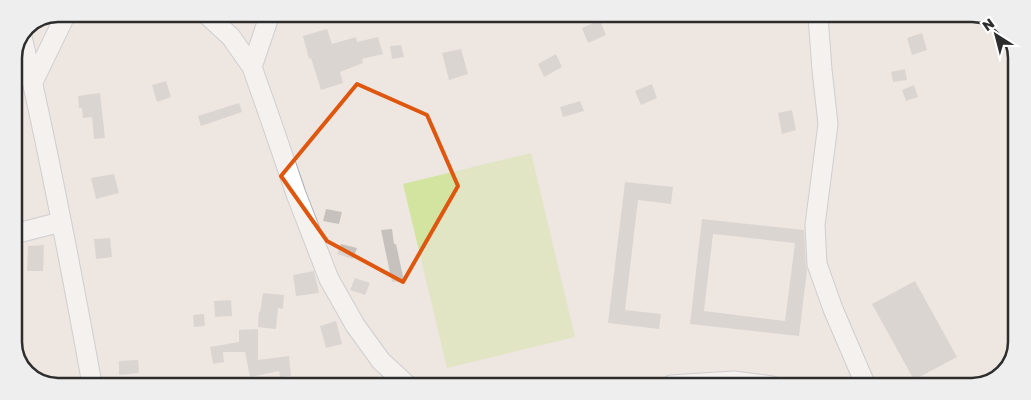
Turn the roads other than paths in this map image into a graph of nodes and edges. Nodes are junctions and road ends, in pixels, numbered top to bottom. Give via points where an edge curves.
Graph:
1 (62, 22) edge
2 (215, 22) edge
3 (267, 22) edge
4 (818, 22) edge
5 (24, 46) edge
6 (252, 67) junction
7 (33, 82) junction
8 (61, 222) junction
9 (23, 232) edge
10 (91, 378) edge
11 (399, 378) edge
12 (863, 378) edge

1 - 7 street
2 - 6 street via 231,37
3 - 6 street
4 - 12 street via 828,124 815,225 818,264 833,310
5 - 7 street
6 - 11 street via 329,280 355,325 381,361
7 - 8 street
8 - 9 street
8 - 10 street

